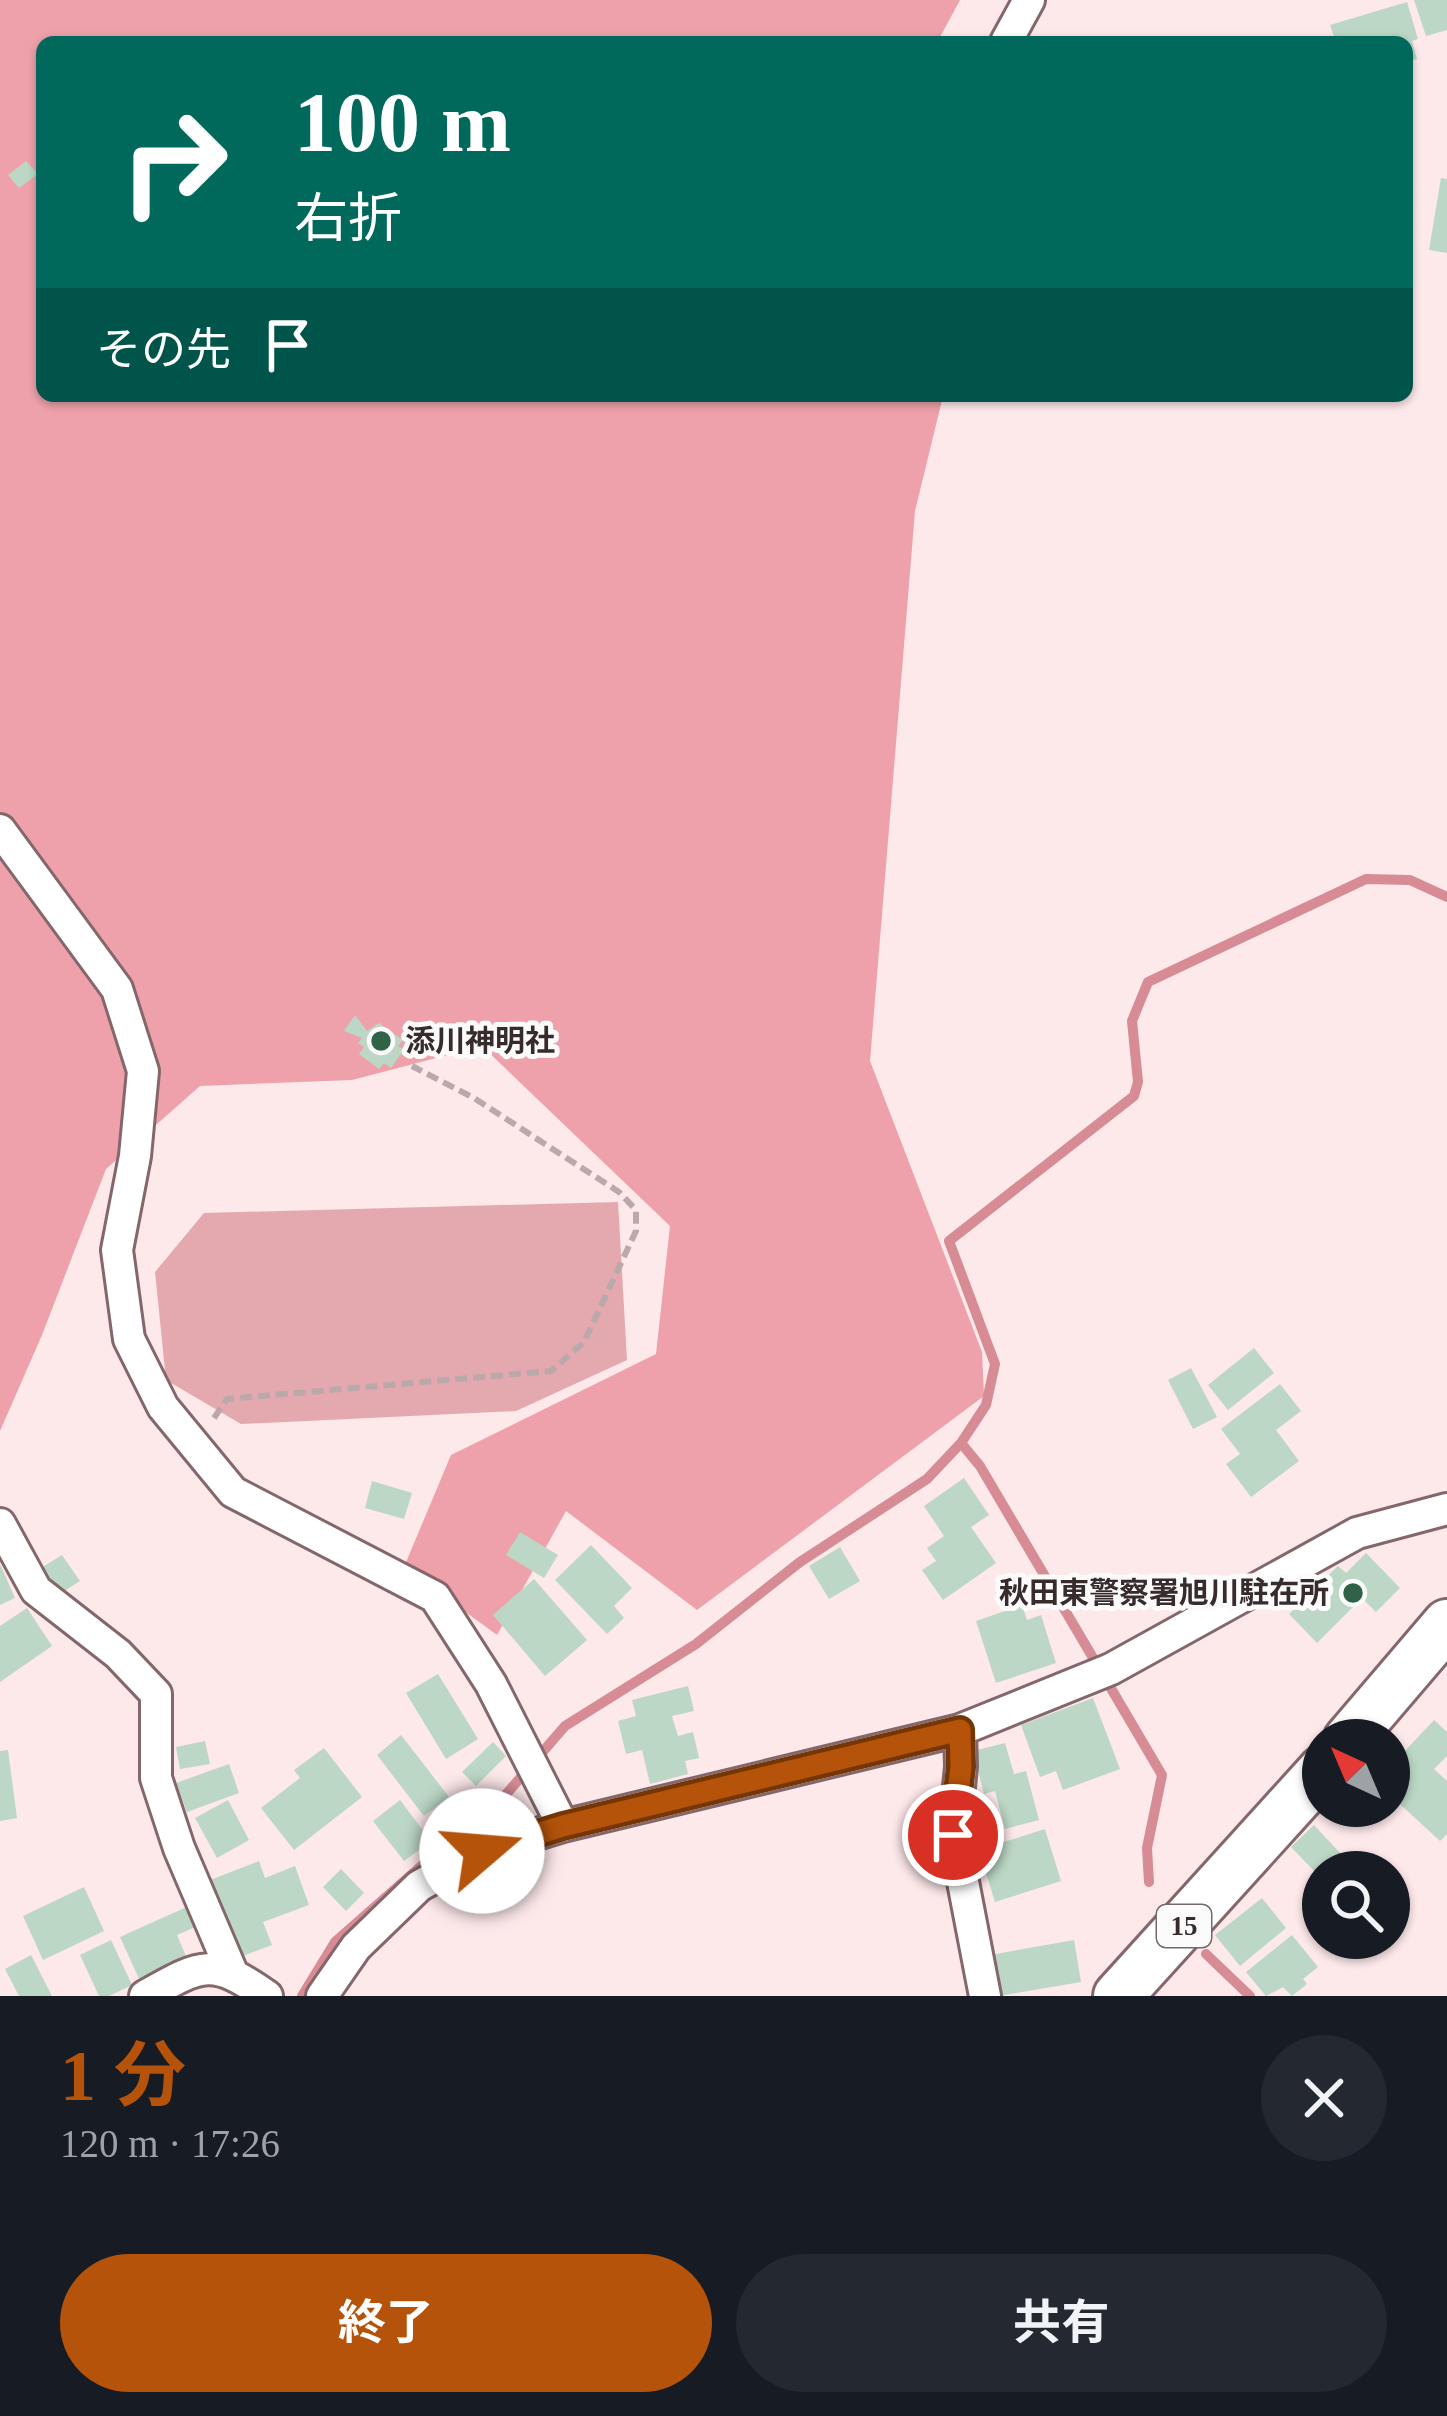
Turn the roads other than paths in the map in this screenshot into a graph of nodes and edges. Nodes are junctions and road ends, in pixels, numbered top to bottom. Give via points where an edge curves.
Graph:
1 (1029, 0) edge
2 (1009, 36) edge
3 (0, 830) edge
4 (1447, 1508) edge
5 (0, 1524) edge
6 (1447, 1624) edge
7 (1366, 1719) edge
8 (960, 1730) junction
9 (1302, 1793) edge
10 (563, 1826) junction
11 (230, 1970) junction
12 (146, 1996) edge
13 (267, 1996) edge
14 (322, 1996) edge
15 (985, 1996) edge
16 (1118, 1996) edge

1 - 2 street
3 - 10 street via 117,989 143,1071 116,1250 129,1339 163,1407 233,1492 435,1597 491,1684
4 - 8 street via 1358,1533 1102,1673
5 - 11 street via 36,1590 156,1694 156,1778
6 - 7 main road
8 - 10 street
8 - 15 street via 953,1835
9 - 16 main road, 15
10 - 14 street via 482,1851 419,1886 356,1947
11 - 12 street via 188,1972
11 - 13 street

